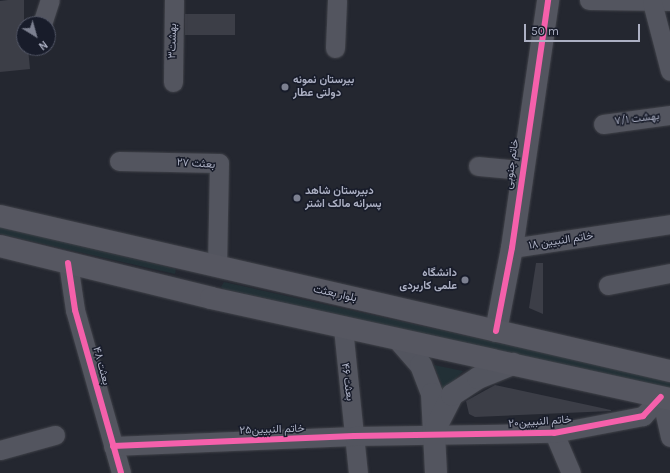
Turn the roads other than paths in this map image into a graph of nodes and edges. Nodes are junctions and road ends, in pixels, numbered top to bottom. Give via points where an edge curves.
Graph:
1 (50, 0) edge
2 (174, 0) edge
3 (337, 0) edge
4 (548, 0) edge
5 (589, 0) edge
6 (661, 1) edge
7 (45, 16) edge
8 (335, 48) dead end
9 (670, 71) edge
10 (173, 82) dead end
11 (670, 115) edge
12 (603, 124) dead end
13 (118, 161) dead end
14 (478, 166) dead end
15 (521, 170) junction
16 (0, 216) edge
17 (670, 224) edge
18 (0, 246) edge
19 (512, 248) junction
20 (68, 263) junction
21 (217, 267) junction
22 (670, 273) edge
23 (608, 285) dead end
24 (211, 298) junction
25 (343, 328) junction
26 (496, 331) junction
27 (398, 340) junction
28 (513, 364) junction
29 (670, 371) edge
30 (666, 398) edge
31 (554, 434) junction
32 (55, 435) dead end
33 (354, 436) junction
34 (433, 436) junction
35 (670, 437) edge
36 (112, 446) junction
37 (0, 450) edge
38 (121, 473) edge
39 (358, 473) edge
40 (436, 473) edge
41 (571, 473) edge

1 - 7 street
2 - 10 street, بهشت۳
3 - 8 street
4 - 15 street, خاتم جنوبی
5 - 6 street
6 - 9 street
11 - 12 street, بهشت ۷/۱
13 - 21 street, بعثت ۲۷ via 219,163
14 - 15 street
15 - 19 street, خاتم جنوبی
16 - 21 main road, بلوار بعثت
17 - 19 street, خاتم النبیین ۱۸
18 - 20 main road
19 - 26 street, خاتم جنوبی
20 - 24 main road
20 - 36 street, بعثت ۴۸ via 75,310
21 - 24 main road
21 - 26 main road, بلوار بعثت
22 - 23 street
24 - 25 main road
25 - 27 main road
25 - 33 street, بعثت ۴۶
26 - 29 main road, بلوار بعثت
27 - 28 main road
27 - 34 street via 421,365 427,377 434,409
28 - 30 main road
28 - 34 street via 478,378 452,395 442,411
30 - 31 street, خاتم النبیین۲۰ via 643,416
30 - 35 street
31 - 34 street, خاتم النبیین۲۰
31 - 41 street
32 - 37 street
33 - 34 street, خاتم النبیین۲۵
33 - 36 street, خاتم النبیین۲۵
33 - 39 street, بعثت ۴۶
34 - 40 street
36 - 38 street, بعثت ۴۸

